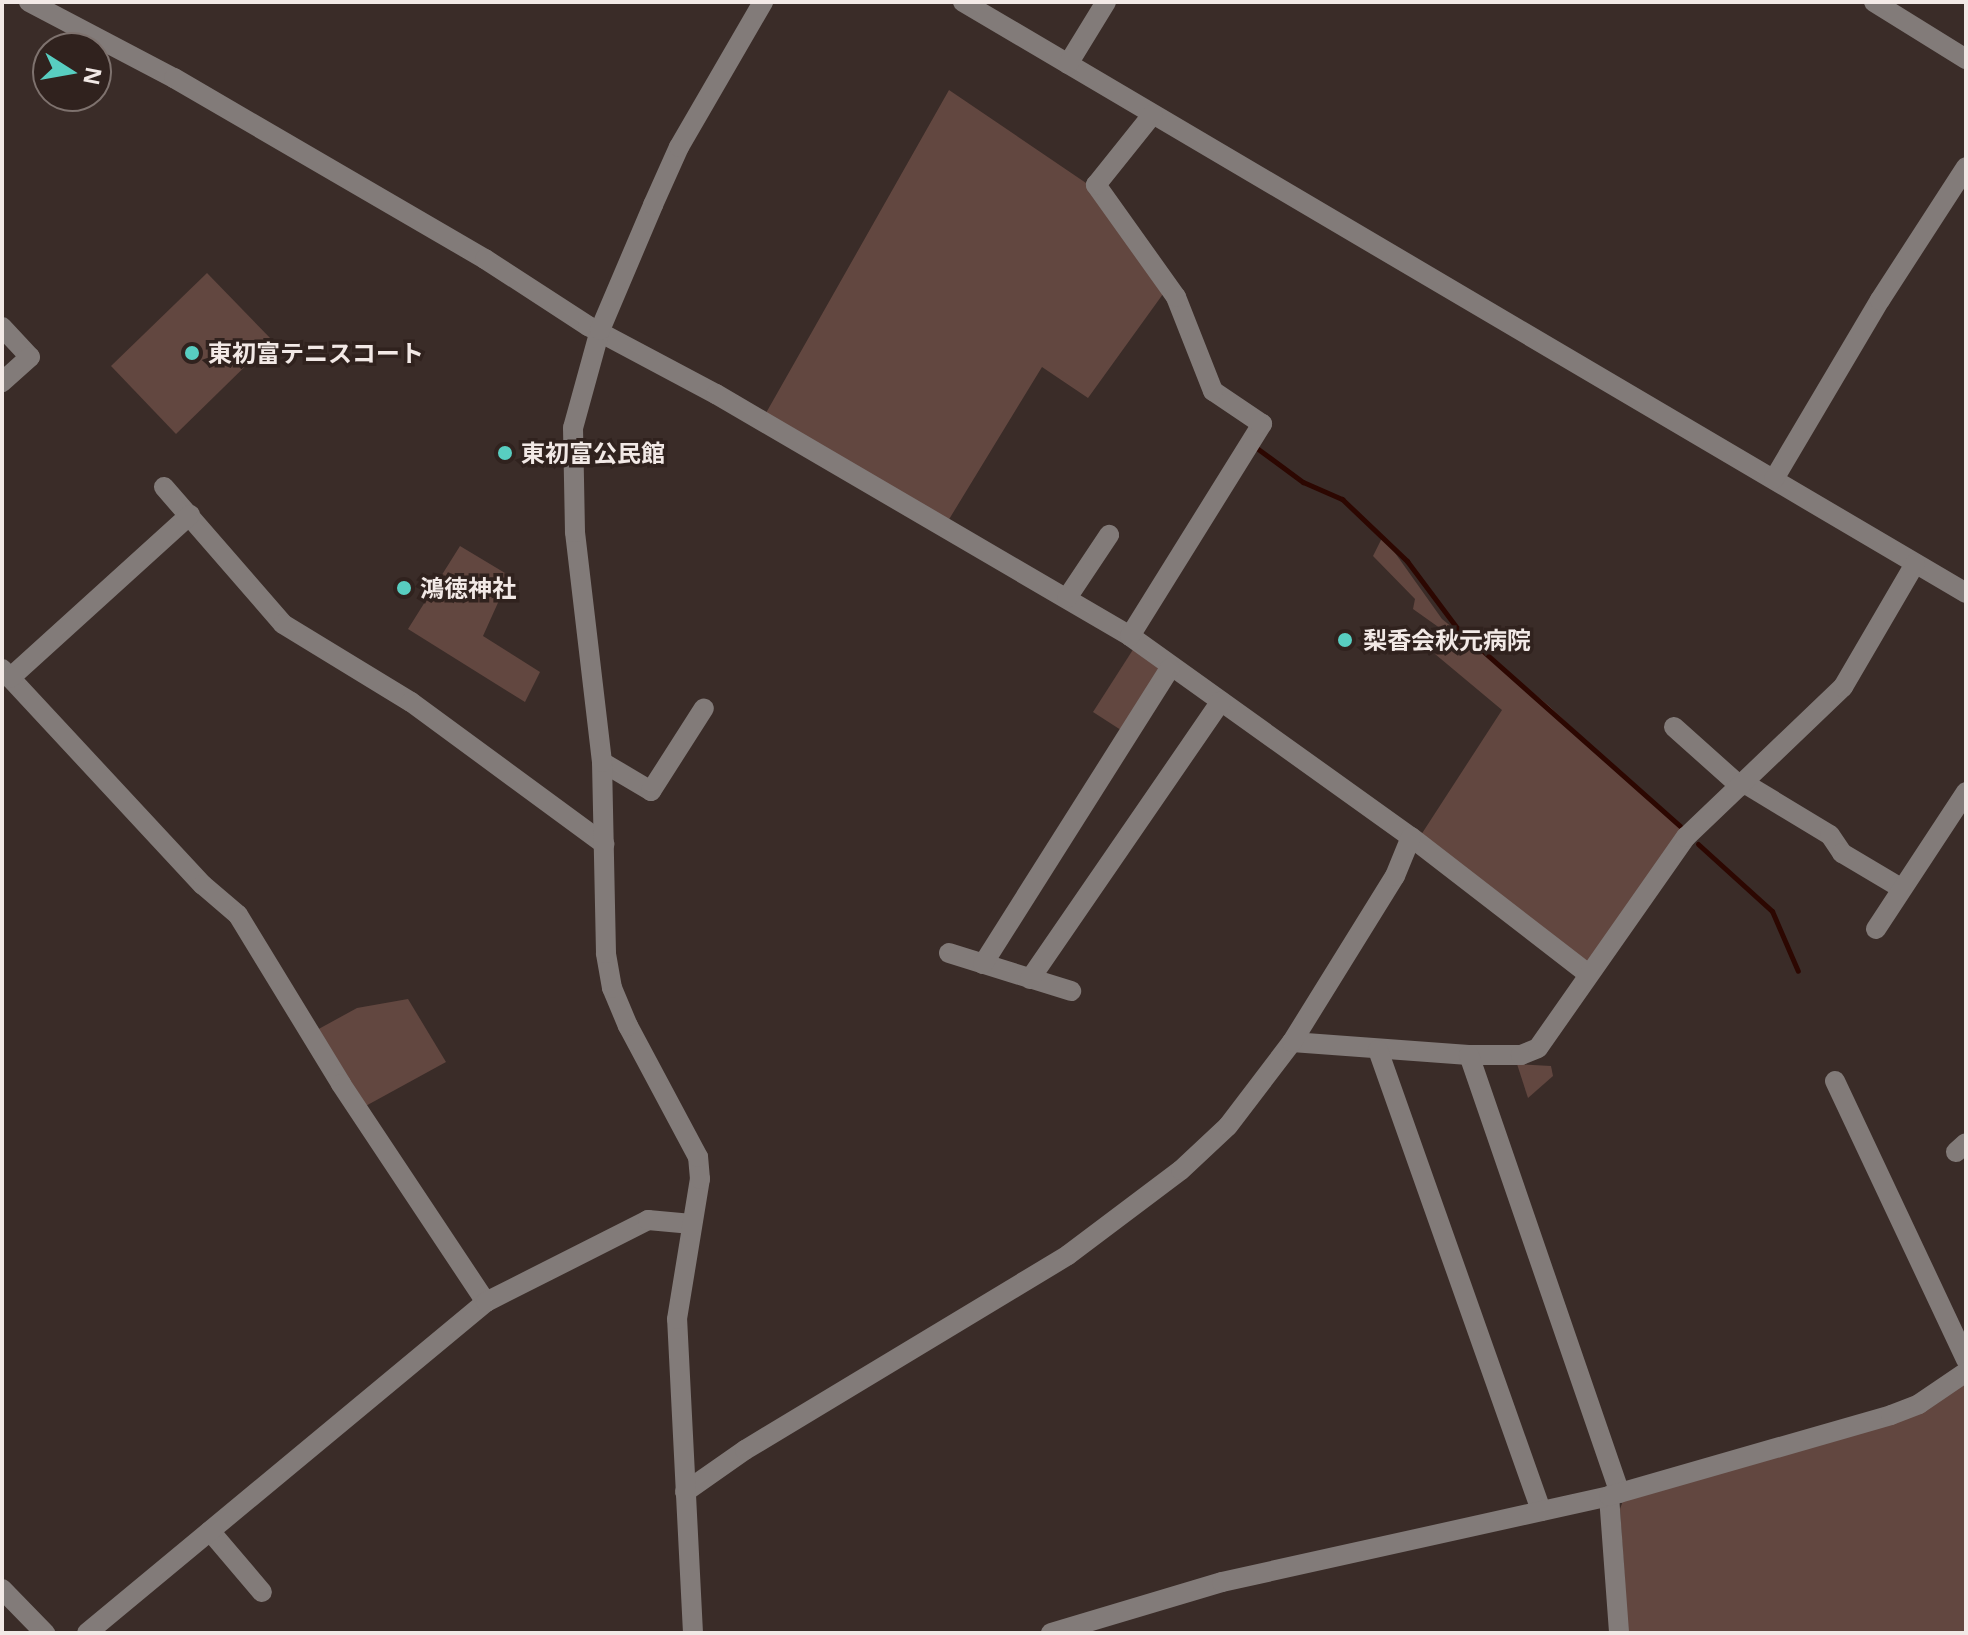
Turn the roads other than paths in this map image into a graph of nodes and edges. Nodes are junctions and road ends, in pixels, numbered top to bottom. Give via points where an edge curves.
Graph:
1 (29, 2) edge
2 (763, 2) edge
3 (963, 2) edge
4 (1106, 2) edge
5 (1874, 2) edge
6 (1966, 59) edge
7 (1068, 64) junction
8 (1152, 115) junction
9 (1966, 167) edge
10 (2, 327) edge
11 (600, 330) junction
12 (2, 382) edge
13 (1774, 479) junction
14 (164, 487) dead end
15 (190, 515) junction
16 (1109, 535) dead end
17 (1915, 564) junction
18 (1966, 593) edge
19 (1067, 598) junction
20 (1130, 636) junction
21 (1170, 668) junction
22 (6, 673) edge
23 (1221, 701) junction
24 (704, 708) dead end
25 (1674, 727) dead end
26 (602, 762) junction
27 (1742, 785) junction
28 (1966, 792) edge
29 (1411, 837) junction
30 (604, 844) junction
31 (1901, 888) junction
32 (1876, 929) dead end
33 (949, 953) dead end
34 (983, 964) junction
35 (1588, 974) junction
36 (1030, 979) junction
37 (1071, 991) dead end
38 (1292, 1042) junction
39 (1378, 1050) junction
40 (1469, 1055) junction
41 (1835, 1081) dead end
42 (692, 1224) junction
43 (486, 1302) junction
44 (1966, 1360) edge
45 (1966, 1372) edge
46 (685, 1492) junction
47 (1615, 1495) junction
48 (1541, 1511) junction
49 (210, 1531) junction
50 (2, 1589) edge
51 (262, 1592) dead end
52 (45, 1633) edge
53 (87, 1633) edge
54 (693, 1633) edge
55 (1051, 1633) edge
56 (1619, 1633) edge

1 - 11 street via 174,78
2 - 11 street via 679,147
3 - 7 street
4 - 7 street
5 - 6 street
7 - 8 street
8 - 13 street
8 - 20 street via 1096,185 1176,297 1213,391 1262,424
9 - 13 street
10 - 12 street via 30,357
11 - 19 street
11 - 26 street via 573,428 571,486
13 - 17 street
14 - 15 street
15 - 22 street
15 - 30 street via 283,624 411,702
16 - 19 street
17 - 18 street
17 - 27 street via 1843,687
19 - 20 street
20 - 21 street
21 - 23 street
21 - 34 street
22 - 43 street via 203,885 238,915 341,1084
23 - 29 street
23 - 36 street
24 - 26 street via 651,791
25 - 27 street
26 - 30 street
27 - 31 street via 1830,835 1842,853
27 - 35 street via 1686,837
28 - 31 street
29 - 35 street
29 - 38 street via 1395,876
30 - 42 street via 606,953 612,988 698,1157
31 - 32 street
33 - 34 street
34 - 36 street
35 - 40 street via 1538,1048 1521,1055
36 - 37 street
38 - 39 street
38 - 46 street via 1228,1126 1117,1221
39 - 40 street
39 - 48 street
40 - 47 street
41 - 44 street
42 - 43 street via 648,1220
42 - 46 street via 677,1319
43 - 49 street
45 - 47 street via 1919,1404 1891,1415
46 - 54 street
47 - 48 street
47 - 56 street
48 - 55 street via 1222,1582
49 - 51 street
49 - 53 street
50 - 52 street

